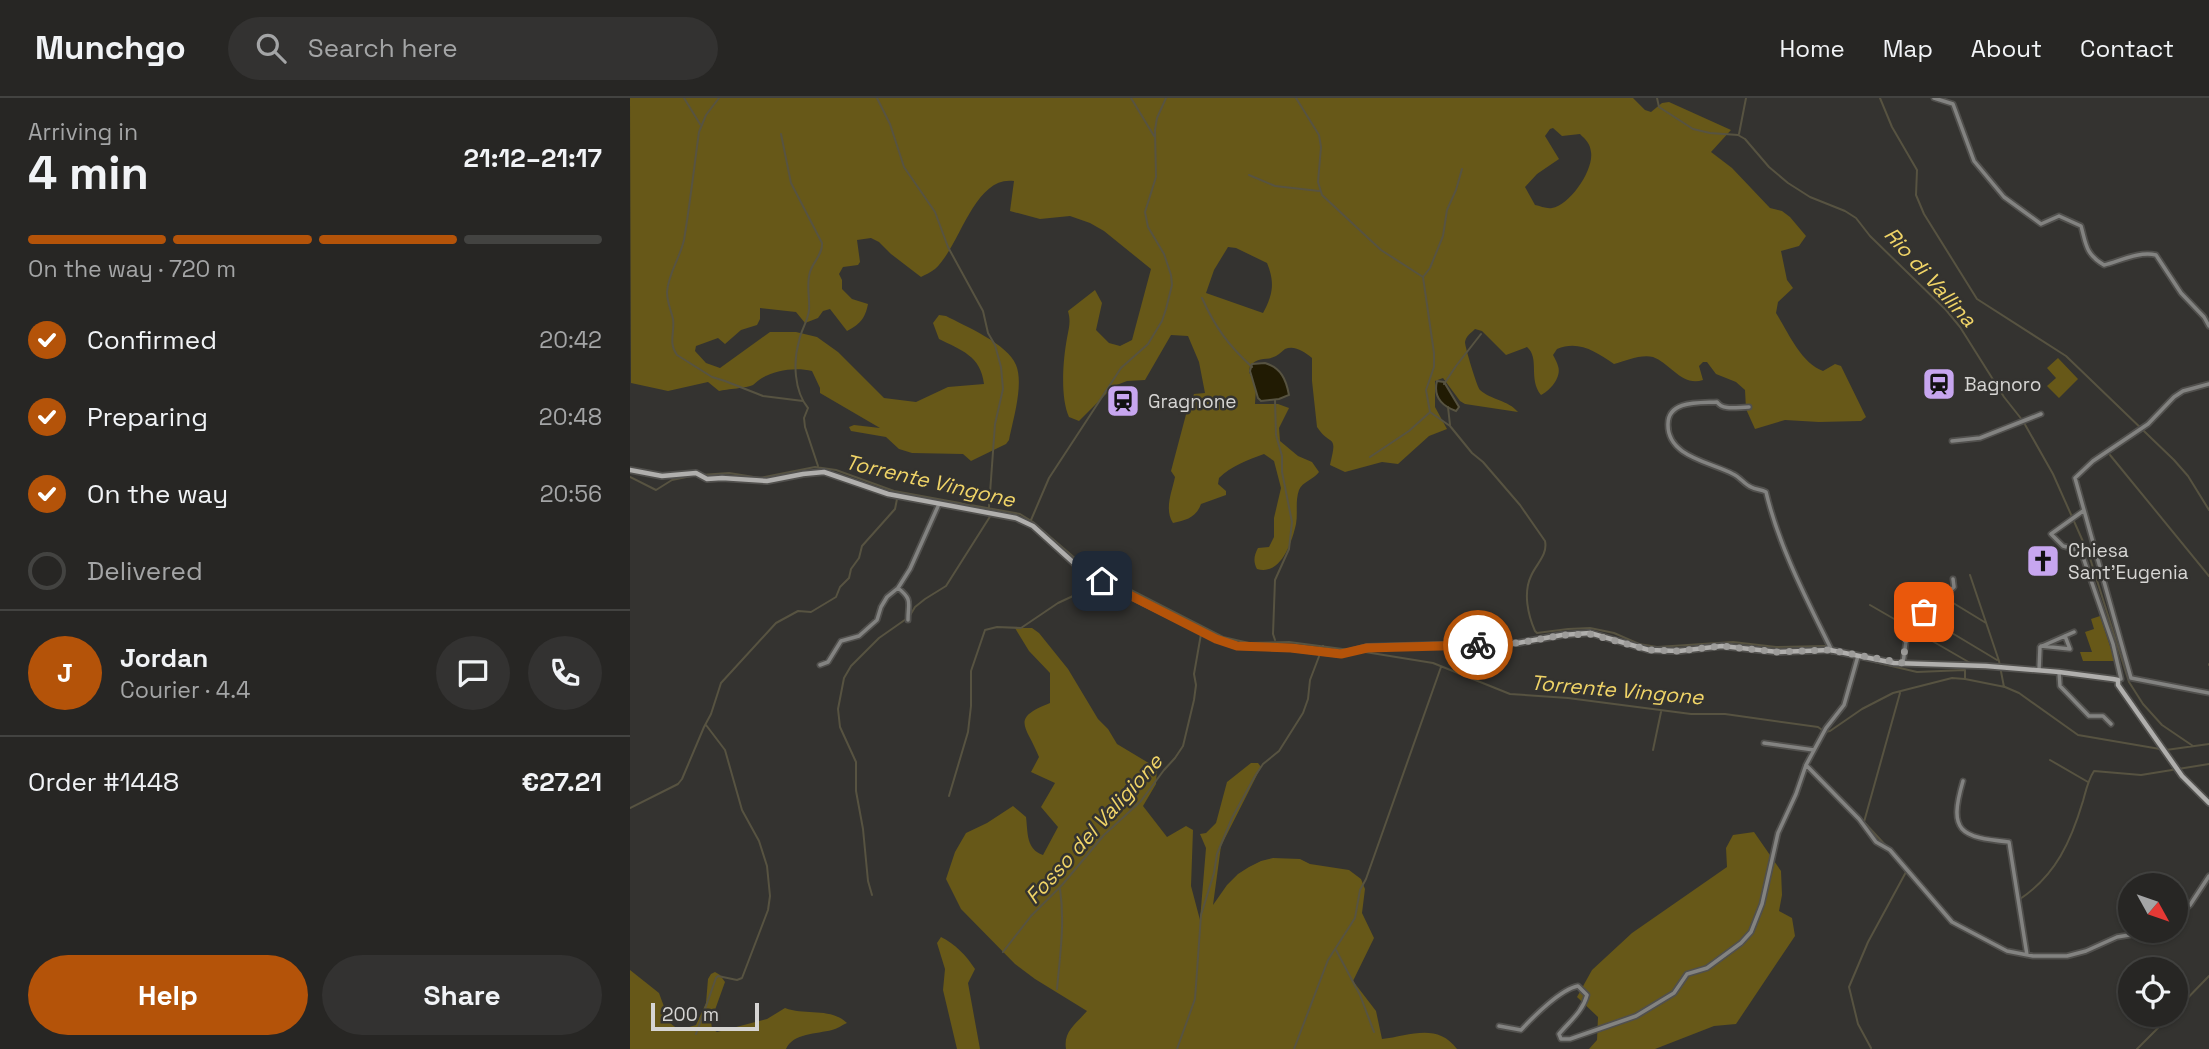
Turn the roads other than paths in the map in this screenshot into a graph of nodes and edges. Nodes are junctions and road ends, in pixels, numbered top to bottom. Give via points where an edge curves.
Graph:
1 (1934, 98) edge
2 (2209, 326) edge
3 (2209, 384) edge
4 (1749, 407) dead end
5 (2041, 414) dead end
6 (1952, 441) dead end
7 (630, 470) edge
8 (939, 504) junction
9 (2083, 511) junction
10 (1953, 579) dead end
11 (898, 588) junction
12 (908, 618) dead end
13 (2074, 632) dead end
14 (2065, 636) junction
15 (2041, 646) junction
16 (1832, 650) junction
17 (1858, 656) junction
18 (1903, 663) junction
19 (820, 665) dead end
20 (2039, 670) junction
21 (2059, 672) junction
22 (2125, 679) junction
23 (2209, 693) edge
24 (2111, 724) dead end
25 (1764, 743) dead end
26 (1814, 750) junction
27 (1806, 765) junction
28 (1963, 781) dead end
29 (2209, 803) edge
30 (2209, 876) edge
31 (2188, 907) edge
32 (2118, 937) edge
33 (2026, 955) junction
34 (1499, 1026) dead end

1 - 2 street via 1953,104 1974,161 2004,197 2041,224 2059,216 2081,226 2084,244 2104,265 2156,255
3 - 9 street via 2174,397 2142,428 2076,475
4 - 16 street via 1725,408 1717,402 1682,405 1671,413 1668,431 1672,441 1691,457 1766,492 1793,569
5 - 6 street via 1980,438
7 - 8 street via 767,481 821,472
8 - 11 street
8 - 16 street via 1016,518 1033,526 1103,582 1237,646 1341,654 1590,634 1649,650 1721,646 1778,652
9 - 22 street
9 - 22 street via 2052,534 2063,546 2082,554
10 - 18 street via 1954,587 1930,609 1909,620
11 - 12 street via 908,595
11 - 19 street via 887,597 877,620 859,636 841,641 828,662
13 - 14 street
14 - 15 street
14 - 15 street via 2070,649
15 - 20 street
16 - 17 street
17 - 18 street
17 - 26 street via 1844,705
18 - 20 street
20 - 21 street
21 - 22 street
21 - 24 street via 2060,685 2090,716 2103,716
22 - 23 street
22 - 29 street via 2118,685 2182,776
25 - 26 street
26 - 27 street
27 - 33 street via 1875,842 1890,850 1952,922 2007,951
27 - 34 street via 1778,833 1762,904 1751,932 1741,943 1707,968 1687,974 1674,993 1636,1016 1570,1039 1561,1039 1559,1034 1582,1010 1587,995 1578,986 1567,990 1521,1030
28 - 33 street via 1956,806 1959,825 1973,838 2009,842
30 - 31 street
32 - 33 street via 2067,956

